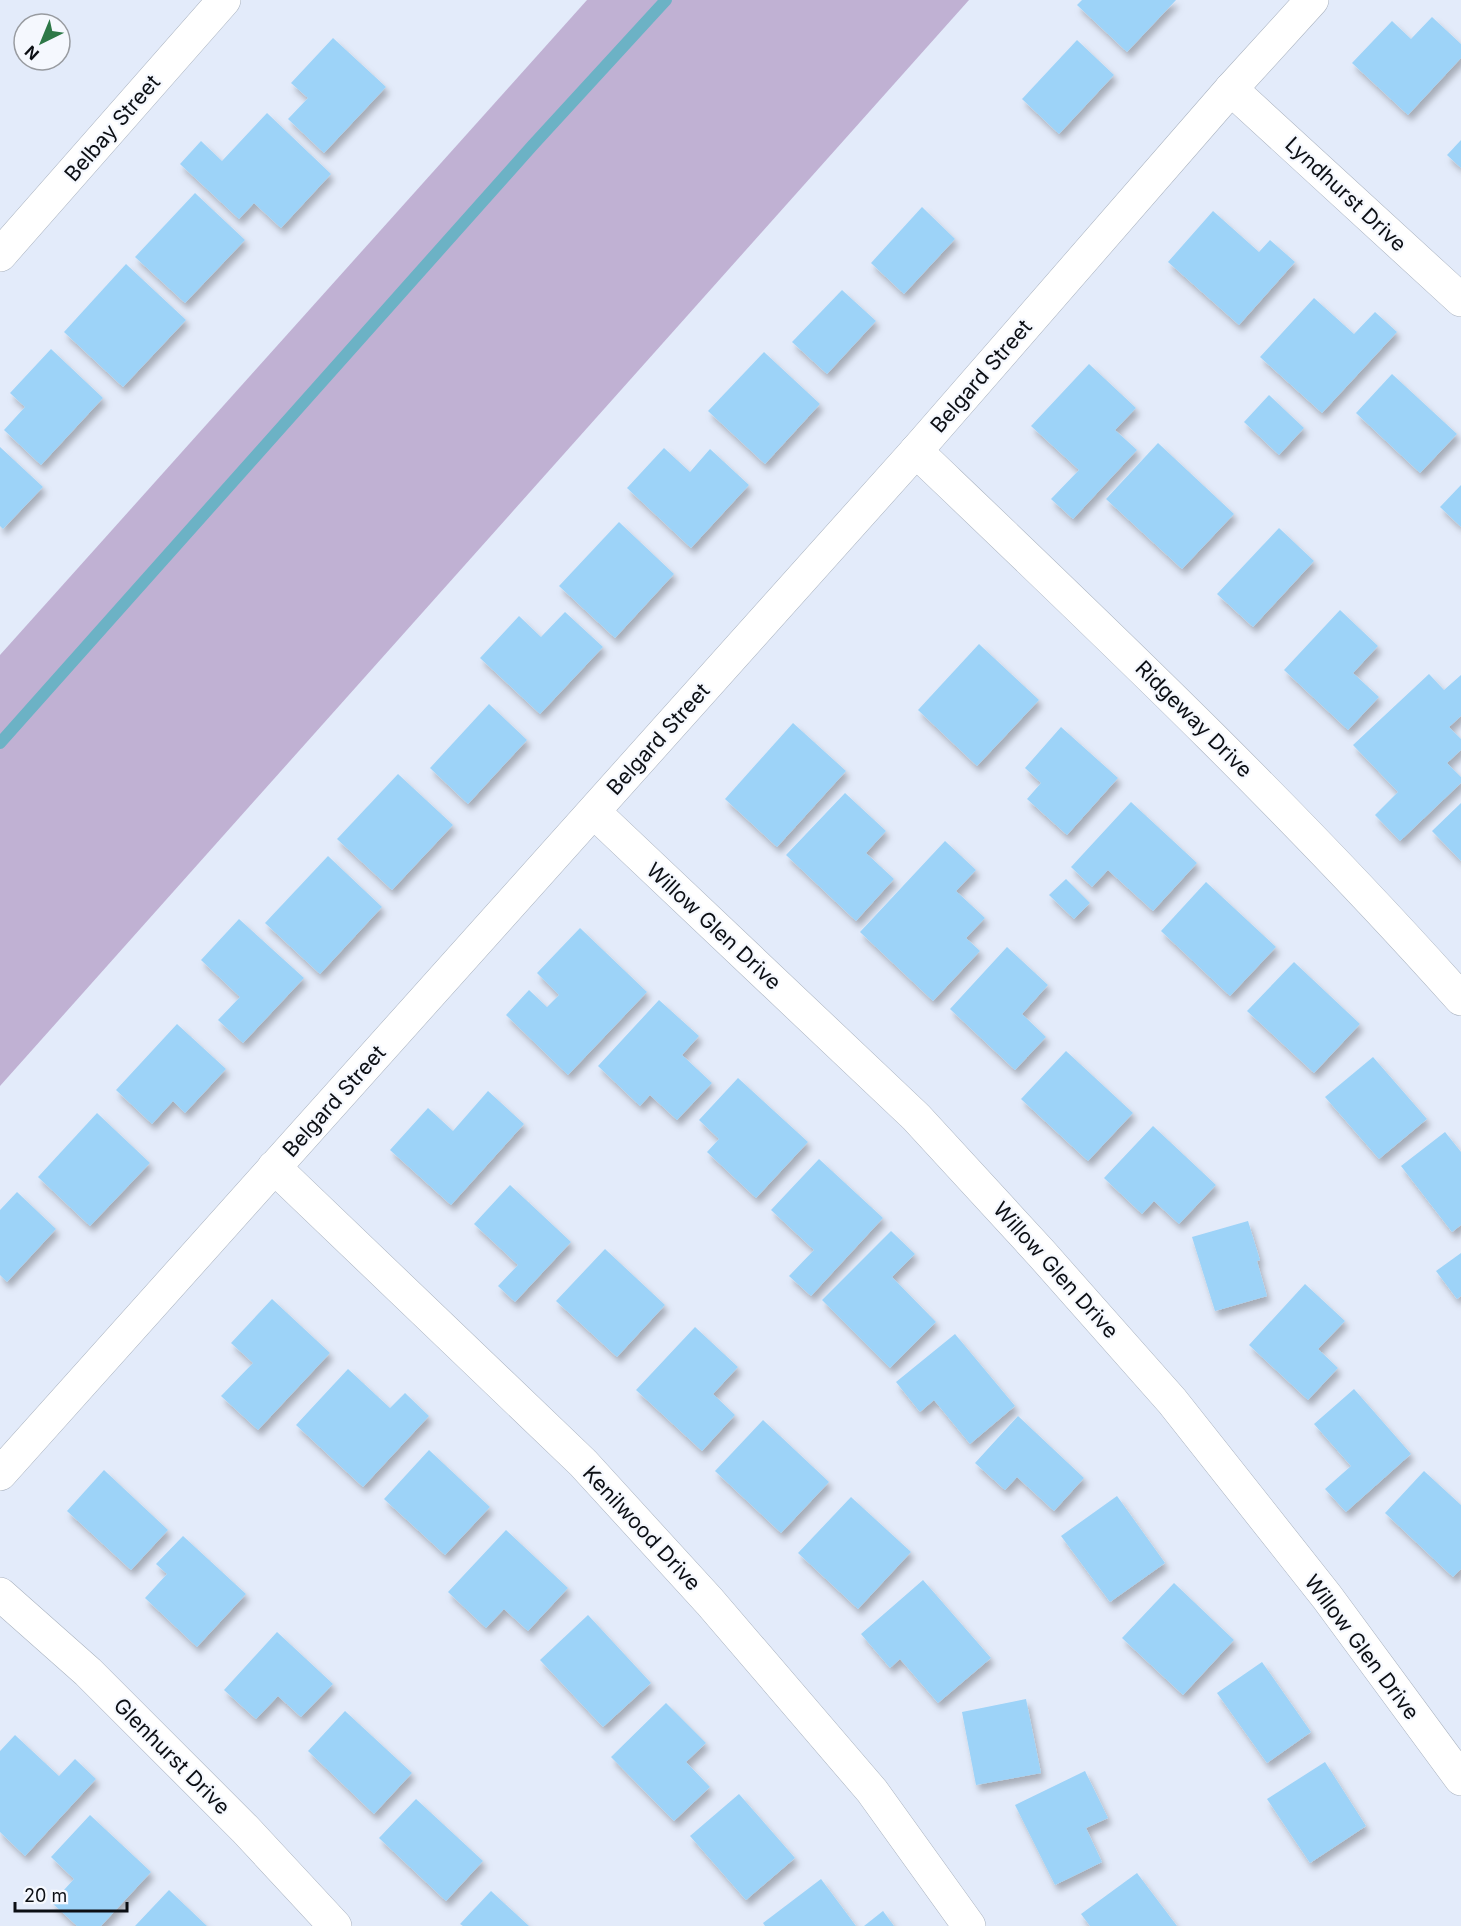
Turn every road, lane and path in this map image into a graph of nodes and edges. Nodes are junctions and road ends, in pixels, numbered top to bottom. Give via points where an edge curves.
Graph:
1 (224, 0) edge
2 (1312, 0) edge
3 (1231, 89) junction
4 (0, 255) edge
5 (1461, 300) edge
6 (916, 451) junction
7 (594, 812) junction
8 (1461, 999) edge
9 (274, 1167) junction
10 (0, 1474) edge
11 (0, 1594) edge
12 (1461, 1779) edge
13 (335, 1926) edge
14 (969, 1926) edge

1 - 4 street, Belbay Street
2 - 3 street, Belgard Street
3 - 5 street, Lyndhurst Drive
3 - 6 street, Belgard Street
6 - 7 street, Belgard Street
6 - 8 street, Ridgeway Drive via 1282,806
7 - 9 street, Belgard Street
7 - 12 street, Willow Glen Drive via 916,1117 1041,1253 1172,1401 1327,1597
9 - 10 street, Belgard Street
9 - 14 street, Kenilwood Drive via 583,1463 710,1602 872,1791
11 - 13 street, Glenhurst Drive via 88,1672 245,1829

